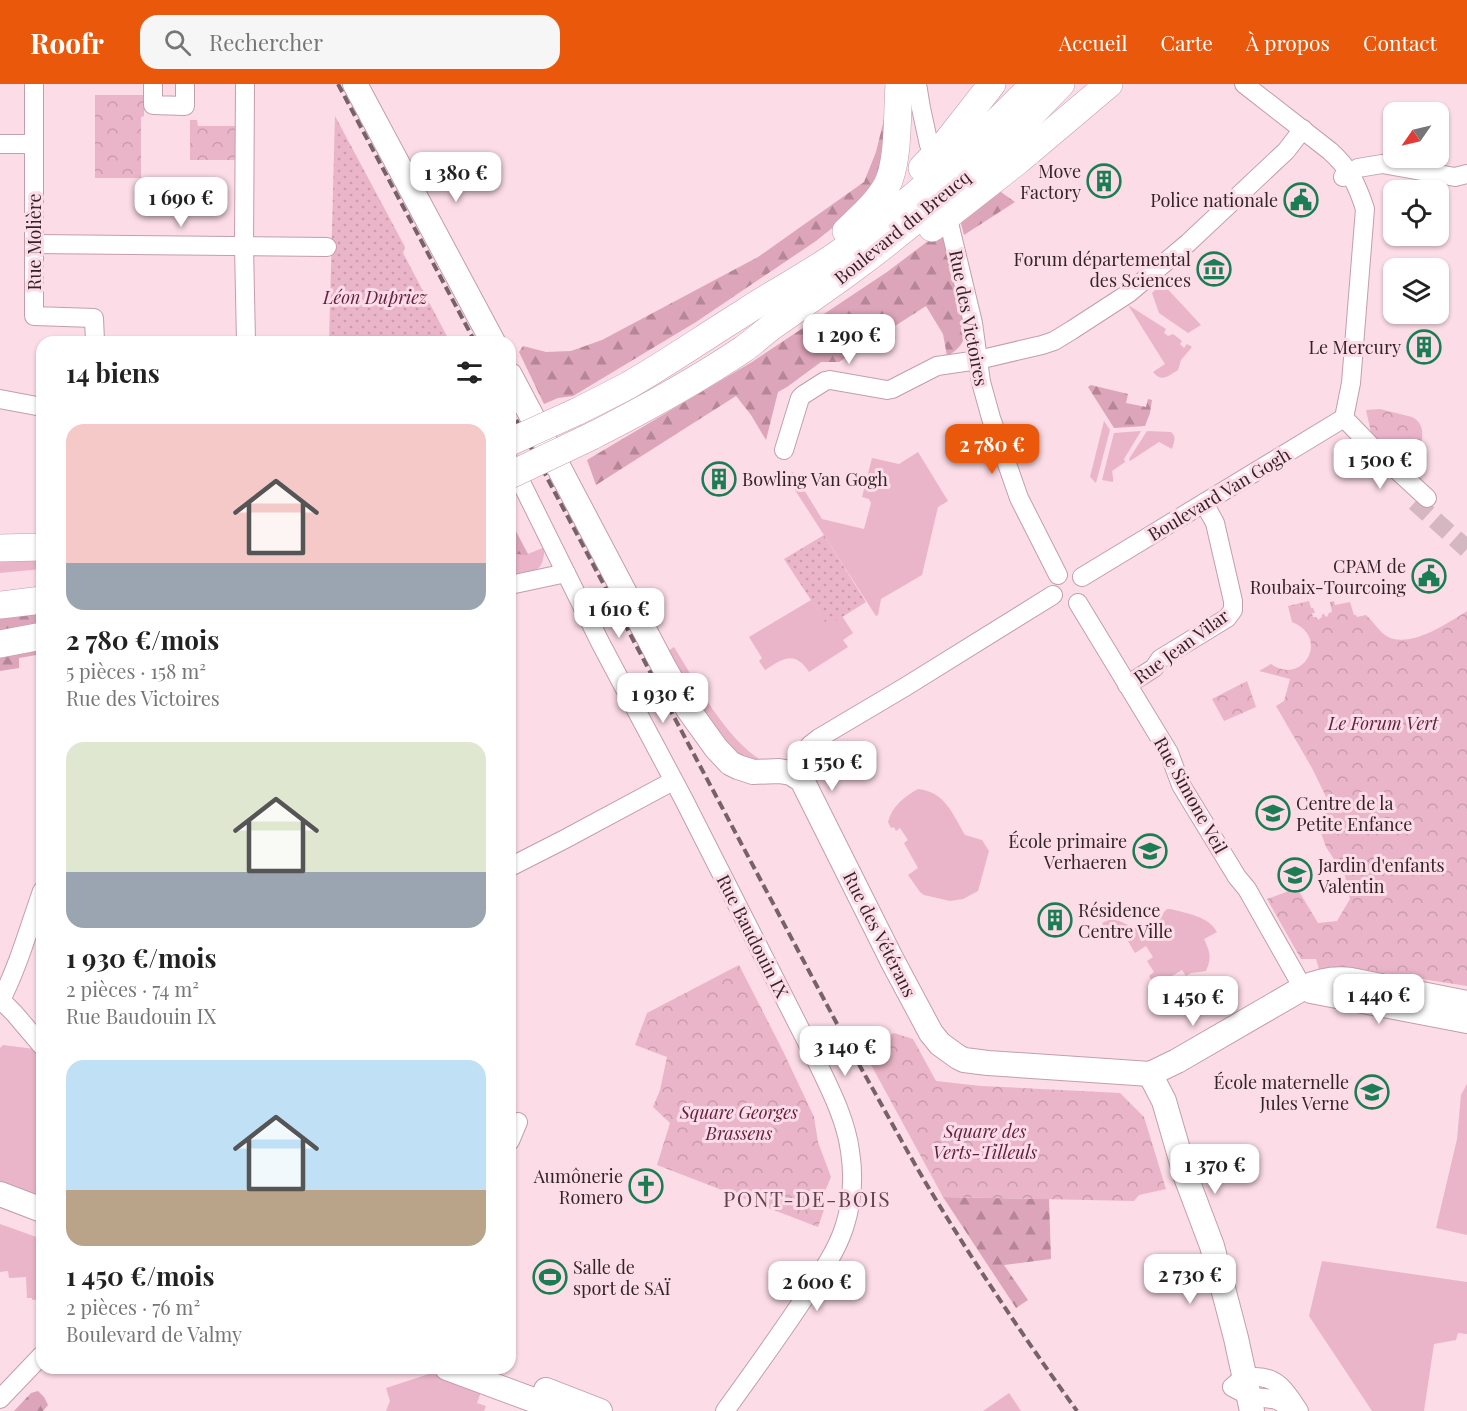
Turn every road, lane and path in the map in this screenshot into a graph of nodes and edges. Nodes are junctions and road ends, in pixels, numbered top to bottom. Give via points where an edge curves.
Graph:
1 (34, 84) edge
2 (153, 84) edge
3 (185, 84) edge
4 (245, 84) edge
5 (355, 84) edge
6 (369, 84) edge
7 (899, 84) edge
8 (917, 84) edge
9 (992, 84) edge
10 (1034, 84) edge
11 (1061, 84) edge
12 (1109, 84) edge
13 (1229, 84) edge
14 (1244, 84) edge
15 (1300, 133) junction
16 (0, 144) edge
17 (34, 144) junction
18 (929, 145) dead end
19 (1467, 174) edge
20 (1347, 175) junction
21 (950, 227) dead end
22 (840, 237) junction
23 (34, 244) junction
24 (244, 246) junction
25 (327, 247) dead end
26 (782, 288) junction
27 (95, 336) edge
28 (246, 336) edge
29 (490, 336) edge
30 (500, 336) edge
31 (745, 348) junction
32 (978, 360) junction
33 (516, 372) edge
34 (516, 386) edge
35 (0, 399) edge
36 (36, 405) edge
37 (1344, 418) junction
38 (516, 439) edge
39 (547, 440) junction
40 (784, 450) dead end
41 (516, 472) edge
42 (516, 473) edge
43 (1421, 500) tunnel mouth
44 (1204, 503) junction
45 (36, 547) edge
46 (0, 548) edge
47 (566, 573) junction
48 (1058, 575) junction
49 (1082, 577) junction
50 (516, 584) edge
51 (36, 585) edge
52 (0, 589) edge
53 (1053, 595) junction
54 (36, 601) edge
55 (1078, 603) junction
56 (0, 605) edge
57 (36, 637) edge
58 (0, 644) edge
59 (1127, 685) junction
60 (791, 773) junction
61 (673, 781) junction
62 (516, 864) edge
63 (36, 908) edge
64 (1303, 988) junction
65 (1, 1001) edge
66 (1467, 1003) edge
67 (1467, 1021) edge
68 (36, 1038) edge
69 (1150, 1074) junction
70 (518, 1122) dead end
71 (516, 1127) edge
72 (0, 1194) edge
73 (36, 1208) edge
74 (0, 1212) edge
75 (36, 1225) edge
76 (36, 1361) edge
77 (39, 1374) edge
78 (463, 1374) edge
79 (504, 1374) edge
80 (1243, 1397) edge
81 (0, 1398) edge
82 (4, 1411) edge
83 (563, 1411) edge
84 (600, 1411) edge
85 (725, 1411) edge
86 (1292, 1411) edge
87 (1299, 1411) edge

1 - 17 street, Rue Molière
2 - 3 street via 153,105 185,106
4 - 24 street
5 - 29 main road
6 - 30 main road
7 - 22 highway via 890,179 876,201
8 - 18 street
9 - 22 highway via 922,168
10 - 26 highway, Boulevard du Breucq via 884,220
11 - 31 highway, Boulevard du Breucq via 929,208
12 - 31 highway via 1002,173 870,274 809,315
13 - 15 street via 1276,121
14 - 15 street
15 - 20 street
15 - 32 street via 1212,221 1129,293 1054,341
16 - 17 street
17 - 23 street, Rue Molière
19 - 20 street via 1455,177 1382,164 1358,168
20 - 37 street via 1363,224 1351,383
21 - 32 street, Rue des Victoires
22 - 26 highway
23 - 24 street
23 - 27 street, Rue Molière via 34,316 94,318
24 - 25 street
24 - 28 street
26 - 38 highway, Boulevard du Breucq, bridge via 628,386
31 - 41 highway, Boulevard du Breucq, bridge via 635,414
32 - 40 street via 937,366 892,389 825,381 800,398
32 - 48 street, Rue des Victoires via 986,400 1011,477
33 - 39 main road
34 - 39 main road
35 - 36 street
37 - 43 street via 1376,451 1402,491
37 - 44 street, Boulevard Van Gogh
39 - 60 main road via 609,540 716,747 744,770
42 - 47 street, Rue Baudouin IX
44 - 49 street, Boulevard Van Gogh
44 - 59 street, Rue Jean Vilar via 1215,523 1233,610 1227,618 1160,659 1154,668
45 - 46 highway
47 - 50 street
47 - 61 street, Rue Baudouin IX
48 - 49 street via 1071,571
48 - 53 street via 1052,584
49 - 55 street via 1086,592
51 - 52 highway
53 - 55 street via 1062,604
53 - 60 street via 819,738
54 - 56 highway
55 - 59 street, Rue Simone Veil
57 - 58 highway
59 - 64 street, Rue Simone Veil via 1169,753 1181,785
60 - 69 main road, Rue des Vétérans via 802,780 931,1033 945,1049 975,1061
61 - 62 street
61 - 85 street, Rue Baudouin IX via 832,1093 846,1132 852,1166 847,1218 833,1252
63 - 65 street
64 - 66 main road via 1341,979
64 - 67 main road
64 - 69 main road
65 - 68 street
69 - 80 main road via 1164,1101 1212,1246 1234,1327
70 - 71 street
72 - 73 main road
74 - 75 main road
76 - 81 street
77 - 82 street
78 - 83 main road
79 - 84 main road
80 - 86 street via 1275,1399
80 - 87 street via 1264,1377 1274,1381

